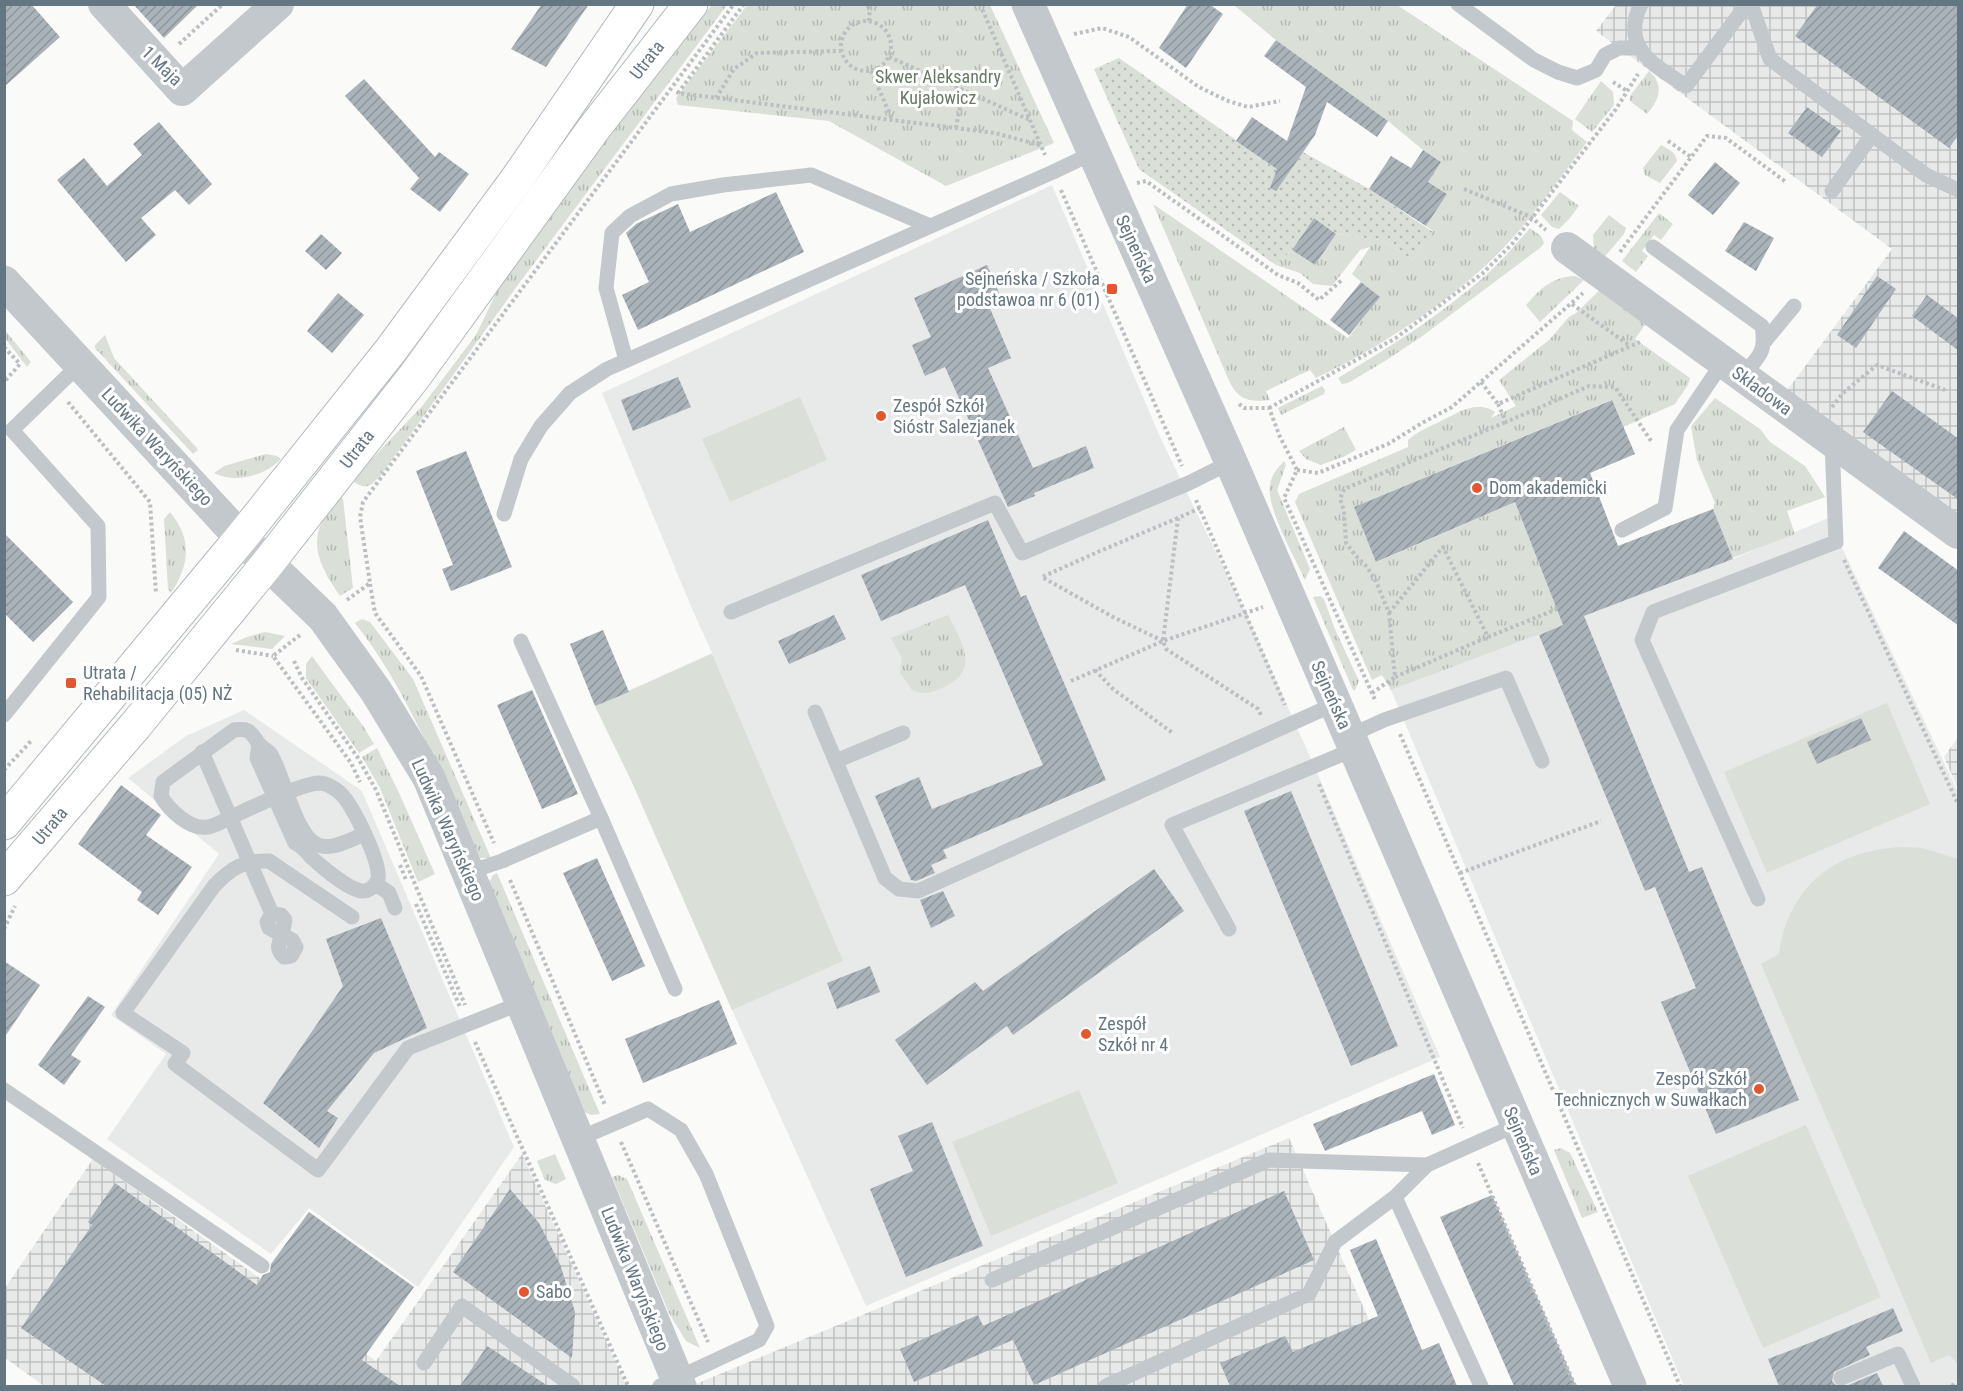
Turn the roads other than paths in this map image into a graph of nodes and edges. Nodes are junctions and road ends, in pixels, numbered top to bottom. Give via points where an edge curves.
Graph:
1 (104, 4) edge
2 (278, 4) edge
3 (637, 4) edge
4 (691, 4) edge
5 (1028, 4) edge
6 (1458, 4) edge
7 (1641, 4) edge
8 (1749, 4) edge
9 (1637, 48) junction
10 (1872, 135) junction
11 (1093, 153) junction
12 (1959, 190) edge
13 (1832, 191) dead end
14 (930, 226) junction
15 (1653, 247) dead end
16 (1567, 248) road end
17 (4, 282) edge
18 (1794, 306) dead end
19 (1765, 341) junction
20 (626, 360) junction
21 (80, 364) junction
22 (1733, 369) junction
23 (1824, 436) junction
24 (1231, 462) junction
25 (504, 514) dead end
26 (1622, 530) dead end
27 (1959, 533) edge
28 (241, 538) junction
29 (268, 563) junction
30 (731, 612) dead end
31 (521, 641) dead end
32 (1335, 704) junction
33 (815, 712) dead end
34 (4, 716) edge
35 (903, 733) dead end
36 (1352, 743) junction
37 (202, 753) junction
38 (836, 761) junction
39 (1542, 761) dead end
40 (281, 795) junction
41 (230, 817) junction
42 (601, 818) junction
43 (4, 823) edge
44 (365, 834) junction
45 (303, 840) junction
46 (337, 845) junction
47 (251, 862) junction
48 (469, 872) junction
49 (332, 873) junction
50 (4, 879) edge
51 (376, 884) junction
52 (1758, 899) dead end
53 (395, 908) dead end
54 (352, 917) dead end
55 (1229, 929) dead end
56 (282, 935) dead end
57 (675, 989) dead end
58 (522, 1003) junction
59 (4, 1090) edge
60 (1516, 1125) junction
61 (578, 1139) junction
62 (1427, 1165) junction
63 (1395, 1197) junction
64 (262, 1266) dead end
65 (992, 1280) dead end
66 (424, 1363) dead end
67 (1841, 1378) dead end
68 (672, 1384) edge
69 (573, 1386) edge
70 (1106, 1386) edge
71 (1481, 1386) edge
72 (1630, 1386) edge
73 (1913, 1386) edge

1 - 2 street, 1 Maja via 182,90
3 - 28 main road, Utrata via 517,179 398,340
4 - 29 main road, Utrata via 595,127 414,377
5 - 11 street, Sejneńska
6 - 9 lane via 1534,60 1577,78 1596,70 1605,55 1618,48
7 - 9 lane via 1633,26
8 - 9 lane via 1686,86
8 - 10 lane via 1770,58
10 - 12 lane via 1926,175
10 - 13 lane
11 - 14 lane
11 - 24 street, Sejneńska
14 - 20 lane
14 - 20 lane via 811,175 671,194 630,216 612,232 606,288
15 - 19 lane via 1762,326
16 - 22 street, Składowa
17 - 21 street, Ludwika Waryńskiego
18 - 19 lane
19 - 22 lane via 1761,354
20 - 25 lane via 570,393 541,426 522,459
21 - 28 street, Ludwika Waryńskiego
21 - 34 lane via 12,430 98,526 99,597
22 - 23 street, Składowa
22 - 26 lane via 1677,430 1665,508
23 - 27 street, Składowa
23 - 52 lane via 1836,542 1653,612 1642,640
24 - 30 lane via 1022,553 995,503
24 - 32 street, Sejneńska
28 - 29 street, Ludwika Waryńskiego
28 - 43 main road, Utrata
29 - 48 street, Ludwika Waryńskiego via 323,617 376,691 429,778
29 - 50 main road, Utrata
31 - 42 lane
32 - 36 street, Sejneńska
32 - 38 lane via 918,891 899,889 885,878
33 - 38 lane
35 - 38 lane
36 - 39 lane via 1384,720 1506,678
36 - 55 lane via 1312,767 1172,825
36 - 60 street, Sejneńska
37 - 40 lane via 234,730 252,733 270,753
37 - 41 lane
37 - 41 lane via 163,782 161,796 167,807 194,826 208,827
40 - 41 lane
40 - 44 lane via 319,783 332,788 354,811
40 - 45 lane
41 - 47 lane
42 - 48 lane
42 - 57 lane
44 - 46 lane
44 - 51 lane via 377,867
45 - 46 lane
45 - 49 lane
46 - 49 lane via 330,857
47 - 54 lane via 269,861
47 - 56 lane via 272,914 267,922 269,928
47 - 58 lane via 229,870 214,886 123,1013 183,1053 175,1064 318,1170 408,1047
48 - 58 street, Ludwika Waryńskiego
49 - 51 lane via 354,890 364,892
51 - 53 lane via 389,893
58 - 61 street, Ludwika Waryńskiego
59 - 64 lane
60 - 62 lane
60 - 72 street, Sejneńska
61 - 68 street, Ludwika Waryńskiego
61 - 68 lane via 648,1109 681,1130 706,1174 767,1326 759,1340
62 - 63 lane
62 - 65 lane via 1269,1160
63 - 70 lane via 1335,1242 1309,1294
63 - 71 lane
66 - 69 lane via 462,1306
67 - 73 lane via 1898,1354

